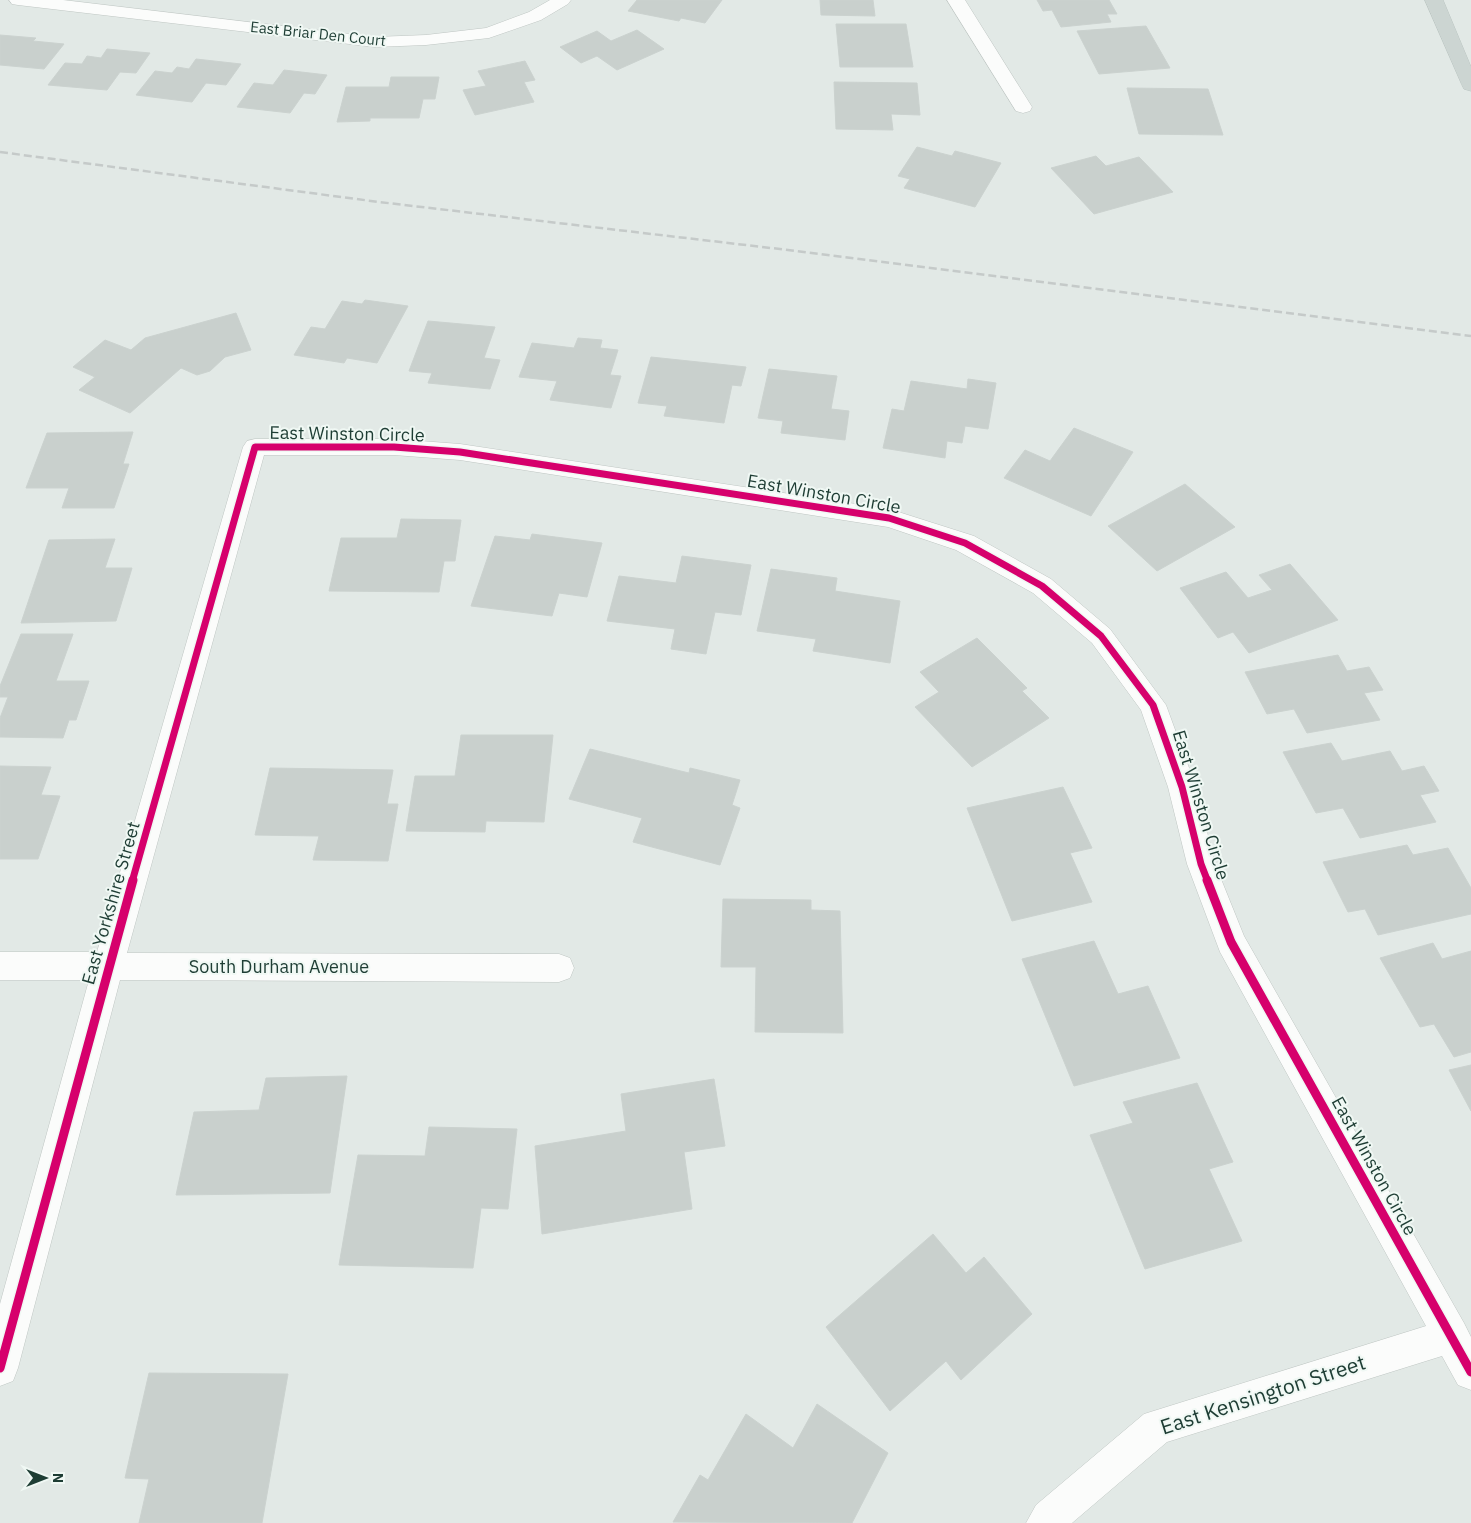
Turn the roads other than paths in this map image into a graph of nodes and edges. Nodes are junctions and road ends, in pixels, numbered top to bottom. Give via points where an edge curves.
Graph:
1 (18, 0) edge
2 (562, 0) edge
3 (956, 0) edge
4 (1434, 0) edge
5 (1471, 85) edge
6 (1023, 107) dead end
7 (255, 447) joint
8 (0, 966) edge
9 (108, 967) junction
10 (559, 968) dead end
11 (1452, 1335) junction
12 (0, 1368) edge
13 (1471, 1372) edge
14 (1045, 1523) edge

1 - 2 street, East Briar Den Court via 192,13 375,42 489,33 535,16
3 - 6 street
4 - 5 main road
7 - 9 street, East Yorkshire Street
7 - 11 street, East Winston Circle via 394,447 460,452 889,518 966,542 1042,586 1101,636 1153,705 1182,786 1201,864 1231,942
8 - 9 street, South Durham Avenue
9 - 10 street, South Durham Avenue
9 - 12 street, East Yorkshire Street
11 - 13 street, East Winston Circle
11 - 14 street, East Kensington Street via 1157,1427

